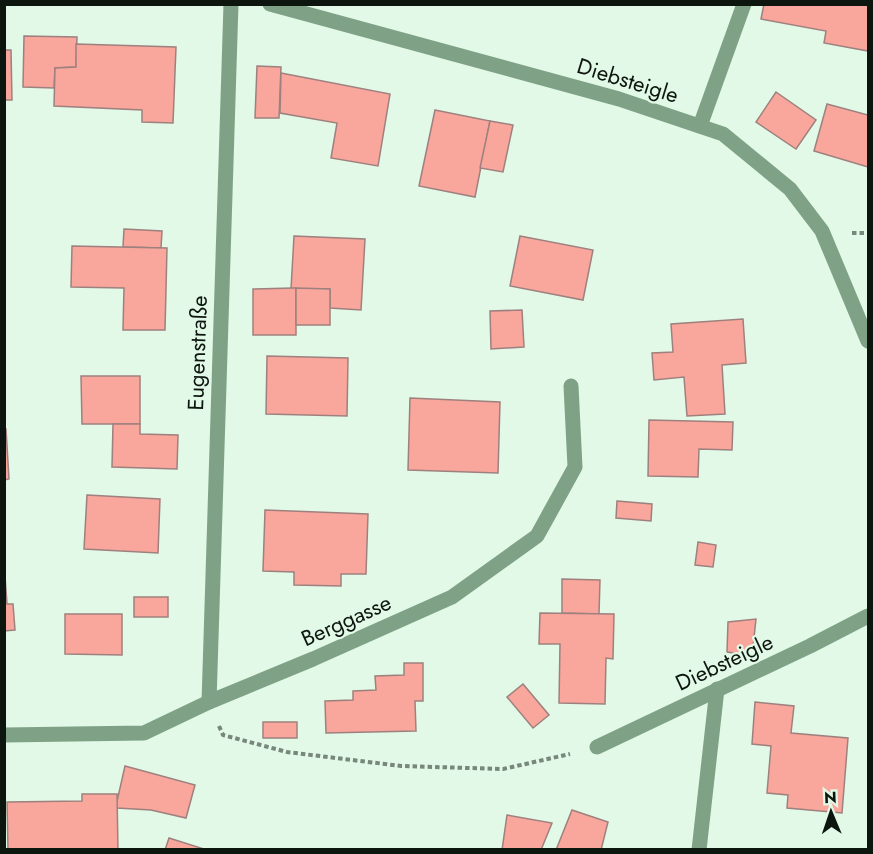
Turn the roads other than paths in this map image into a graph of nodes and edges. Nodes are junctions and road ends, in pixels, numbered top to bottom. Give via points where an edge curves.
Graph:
1 (231, 4) edge
2 (270, 4) edge
3 (744, 4) edge
4 (700, 126) junction
5 (868, 341) edge
6 (571, 386) dead end
7 (868, 616) edge
8 (717, 689) junction
9 (209, 702) junction
10 (4, 735) edge
11 (597, 747) road end
12 (699, 849) edge

1 - 9 street, Eugenstraße
2 - 4 street, Diebsteigle via 619,99
3 - 4 street
4 - 5 street, Diebsteigle via 723,134 790,189 822,231
6 - 9 street, Berggasse via 575,467 537,536 452,597
7 - 8 street, Diebsteigle
8 - 11 street, Diebsteigle
8 - 12 street
9 - 10 street, Berggasse via 144,733

